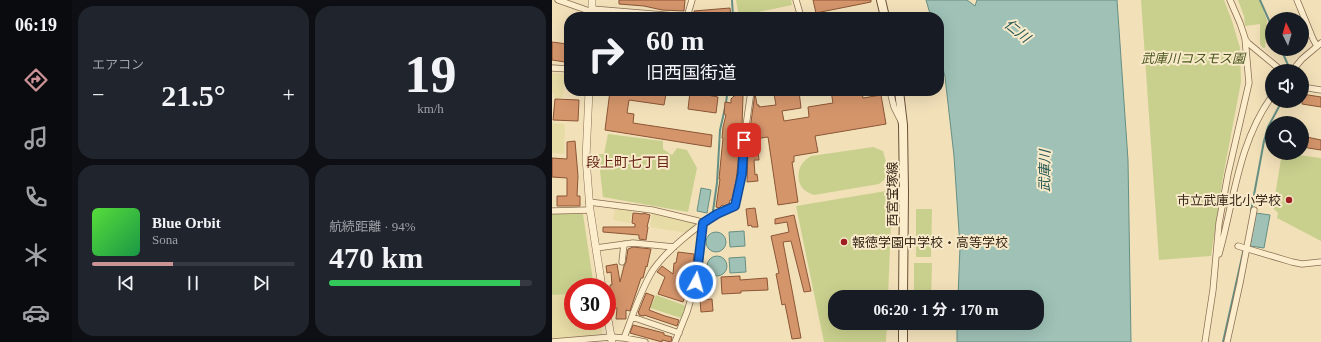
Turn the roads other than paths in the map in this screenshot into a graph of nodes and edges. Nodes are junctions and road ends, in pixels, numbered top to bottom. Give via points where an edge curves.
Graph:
1 (558, 0) edge
2 (592, 0) edge
3 (692, 0) edge
4 (796, 0) edge
5 (881, 0) edge
6 (1230, 0) edge
7 (1297, 0) edge
8 (589, 12) edge
9 (592, 12) edge
10 (689, 12) edge
11 (800, 12) edge
12 (884, 12) edge
13 (1244, 38) junction
14 (1319, 44) edge
15 (1274, 64) edge
16 (1299, 64) edge
17 (552, 68) edge
18 (564, 69) edge
19 (1309, 88) edge
20 (1321, 90) edge
21 (589, 96) edge
22 (750, 96) edge
23 (891, 96) edge
24 (900, 96) edge
25 (1265, 108) edge
26 (903, 125) junction
27 (590, 206) junction
28 (1254, 210) dead end
29 (552, 211) edge
30 (703, 223) junction
31 (624, 244) junction
32 (1238, 246) dead end
33 (674, 247) junction
34 (596, 248) junction
35 (1246, 248) junction
36 (622, 262) dead end
37 (1321, 262) edge
38 (1214, 269) junction
39 (601, 278) edge
40 (903, 290) edge
41 (632, 317) junction
42 (609, 330) edge
43 (903, 330) edge
44 (679, 333) junction
45 (624, 338) junction
46 (611, 340) edge
47 (552, 342) edge
48 (645, 342) edge
49 (675, 342) edge
50 (903, 342) edge
51 (1205, 342) edge
52 (1227, 342) edge

1 - 8 street
2 - 9 street
3 - 10 street
4 - 11 street
5 - 12 main road
6 - 13 street
7 - 14 street via 1313,39
13 - 15 street
13 - 38 street via 1249,83 1228,174
14 - 16 street
17 - 18 street
19 - 20 street
21 - 27 street via 586,158
22 - 30 street via 742,174 735,206
23 - 26 street
24 - 26 main road, 西宮宝塚線
25 - 38 street via 1247,144
26 - 40 main road, 西宮宝塚線
27 - 29 street
27 - 30 street via 652,210
27 - 34 street
28 - 35 street
30 - 33 street
30 - 44 street via 696,282
31 - 33 street via 633,242
31 - 34 street
31 - 36 street
32 - 35 street
33 - 41 street via 654,269 644,286
34 - 39 street
35 - 37 street via 1302,264
35 - 52 street
38 - 51 street
41 - 44 street
41 - 45 street
42 - 46 street
43 - 50 main road
44 - 49 street
45 - 46 street
45 - 48 street
46 - 47 street

